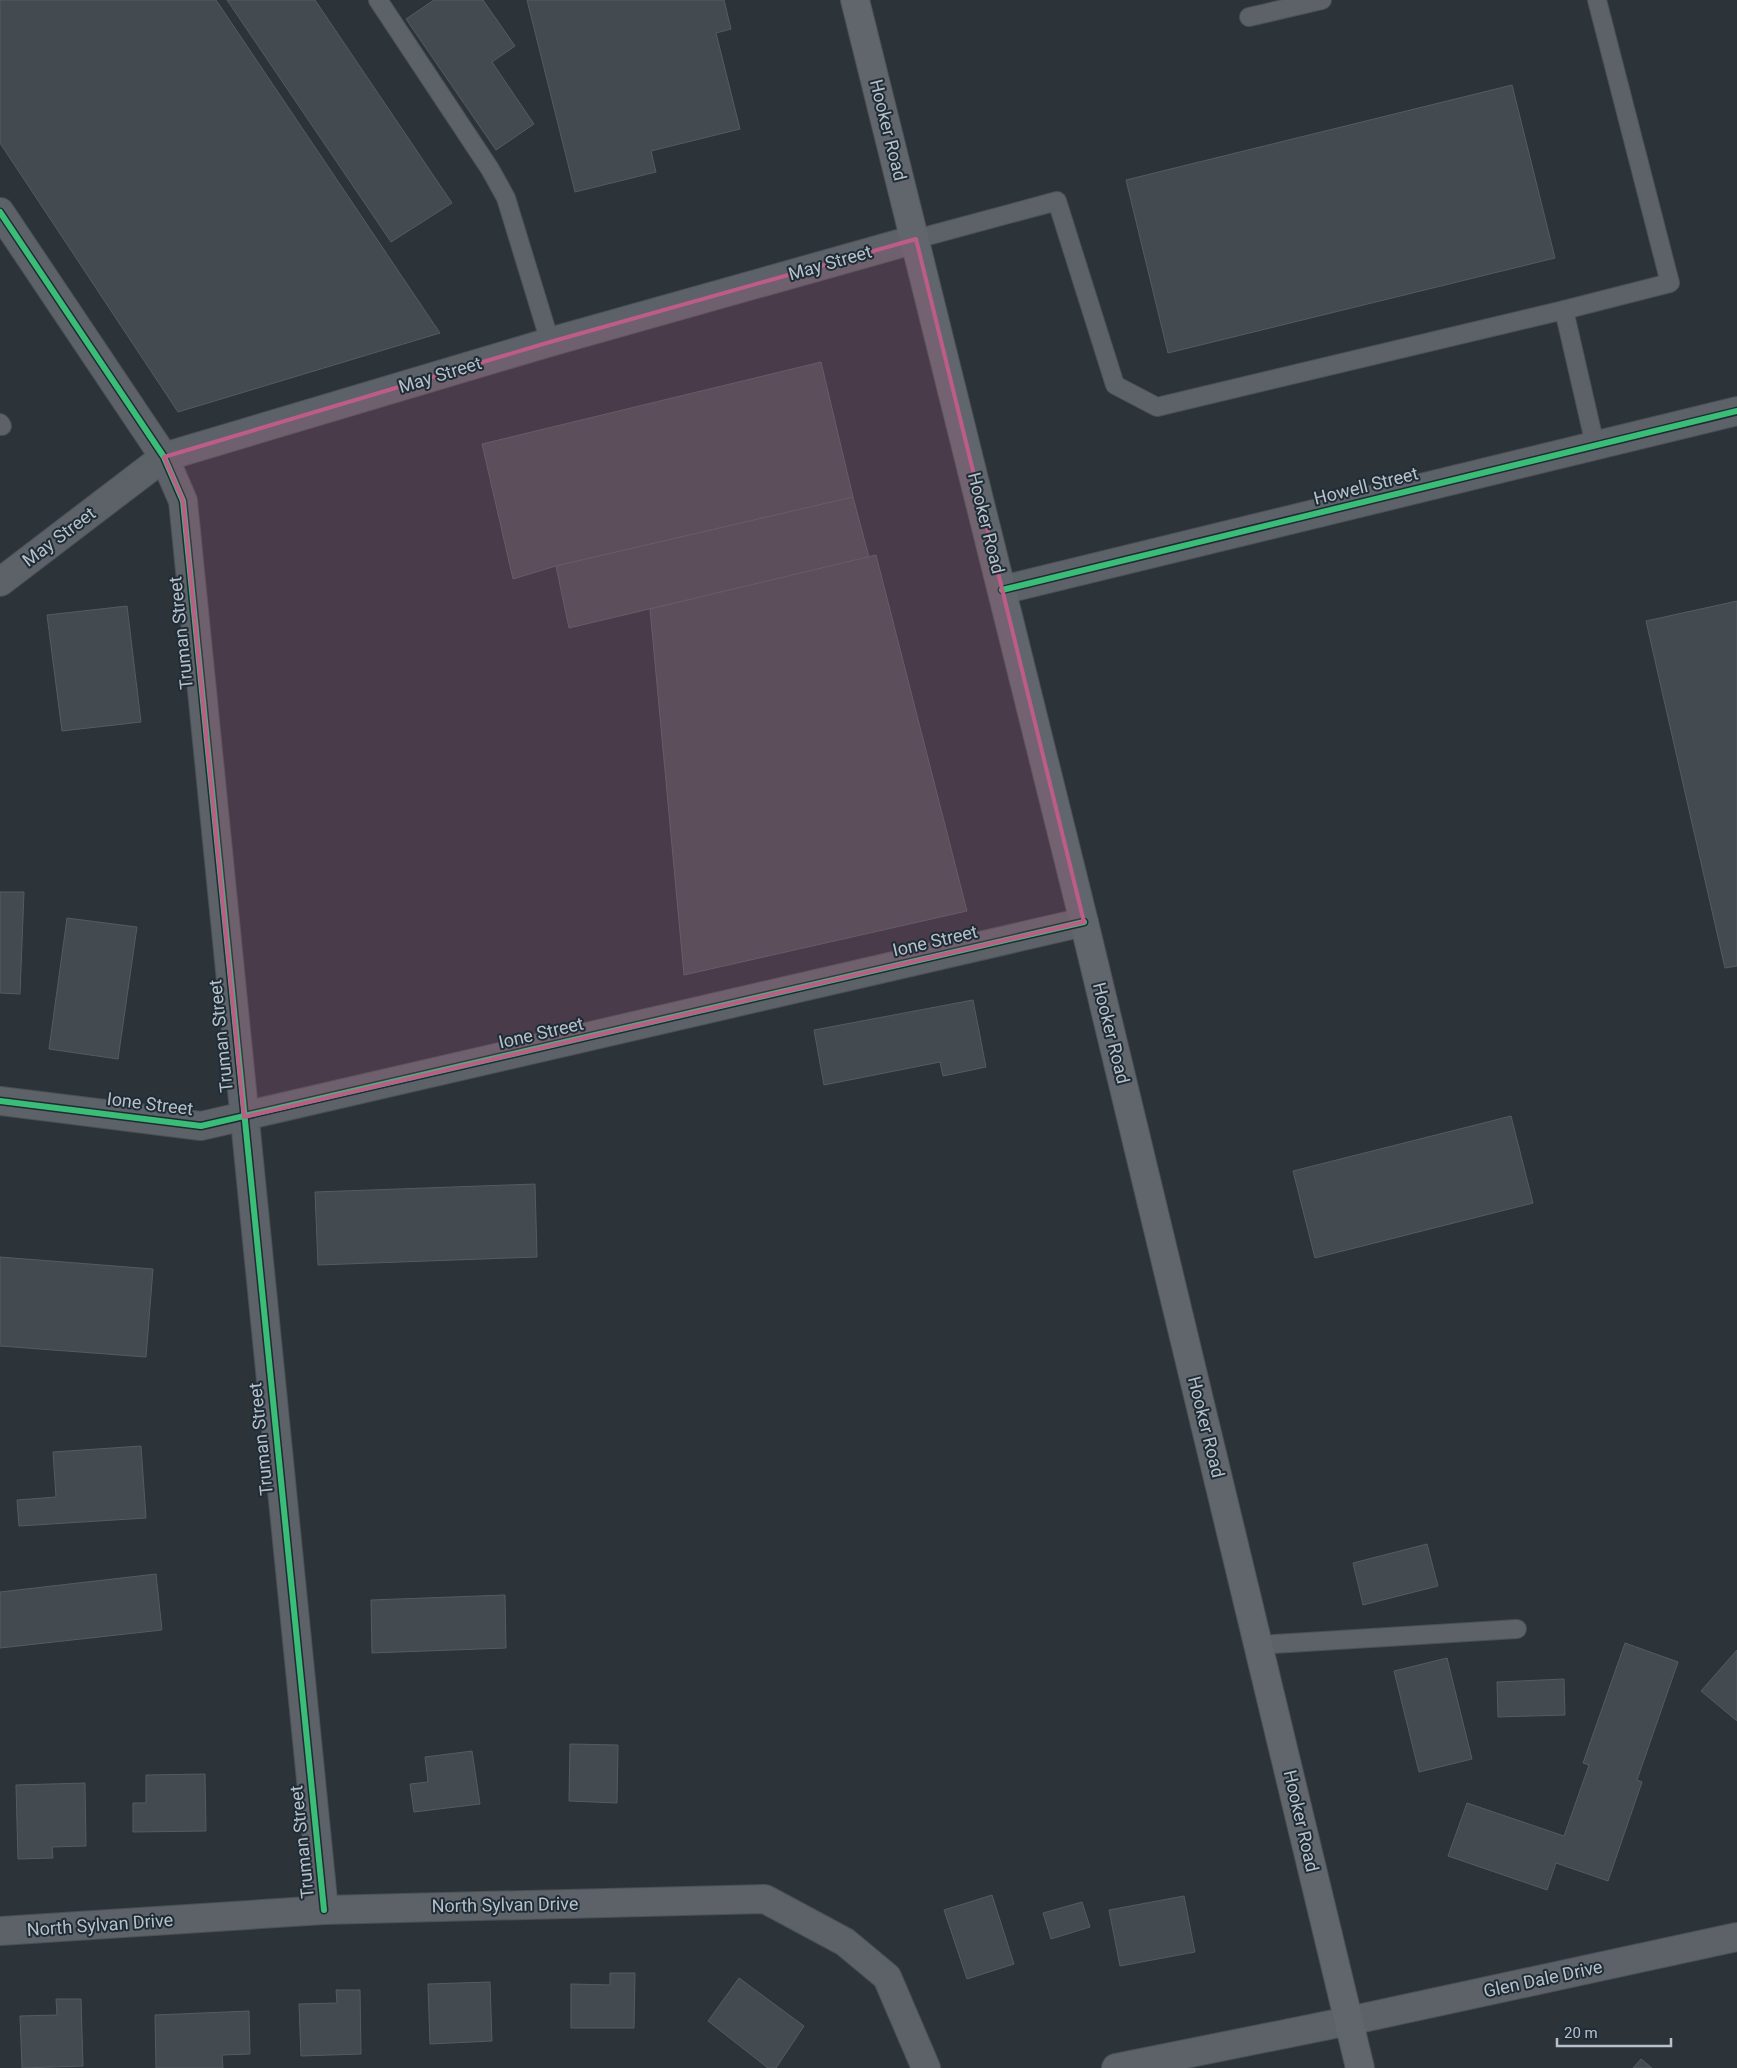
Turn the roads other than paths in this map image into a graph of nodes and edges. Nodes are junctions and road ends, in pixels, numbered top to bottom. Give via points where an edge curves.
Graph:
1 (378, 0) edge
2 (855, 0) edge
3 (1322, 0) edge
4 (1597, 0) edge
5 (1249, 17) dead end
6 (0, 212) edge
7 (916, 239) junction
8 (1564, 310) junction
9 (550, 342) junction
10 (1737, 411) edge
11 (1595, 445) junction
12 (164, 457) junction
13 (0, 582) edge
14 (1002, 590) junction
15 (1084, 922) junction
16 (0, 1101) edge
17 (244, 1117) junction
18 (1517, 1630) dead end
19 (1259, 1645) junction
20 (324, 1910) junction
21 (0, 1931) edge
22 (1737, 1937) edge
23 (1349, 2022) junction
24 (926, 2068) edge
25 (1116, 2068) edge
26 (1360, 2068) edge

1 - 9 lane via 490,168 506,198
2 - 7 main road, Hooker Road
3 - 5 lane
4 - 8 lane via 1670,283
6 - 12 street, Truman Street
7 - 8 lane via 1057,201 1115,385 1157,408
7 - 9 street, May Street
7 - 14 main road, Hooker Road
8 - 11 lane
9 - 12 street, May Street
10 - 11 street, Howell Street
11 - 14 street, Howell Street
12 - 13 street, May Street
12 - 17 street, Truman Street via 183,501
14 - 15 main road, Hooker Road
15 - 17 street, Ione Street
15 - 19 main road, Hooker Road
16 - 17 street, Ione Street via 201,1126
17 - 20 street, Truman Street
18 - 19 lane
19 - 23 main road, Hooker Road
20 - 21 street, North Sylvan Drive
20 - 24 street, North Sylvan Drive via 764,1899 845,1942 887,1977
22 - 23 street, Glen Dale Drive
23 - 25 street, Glen Dale Drive
23 - 26 main road, Hooker Road

